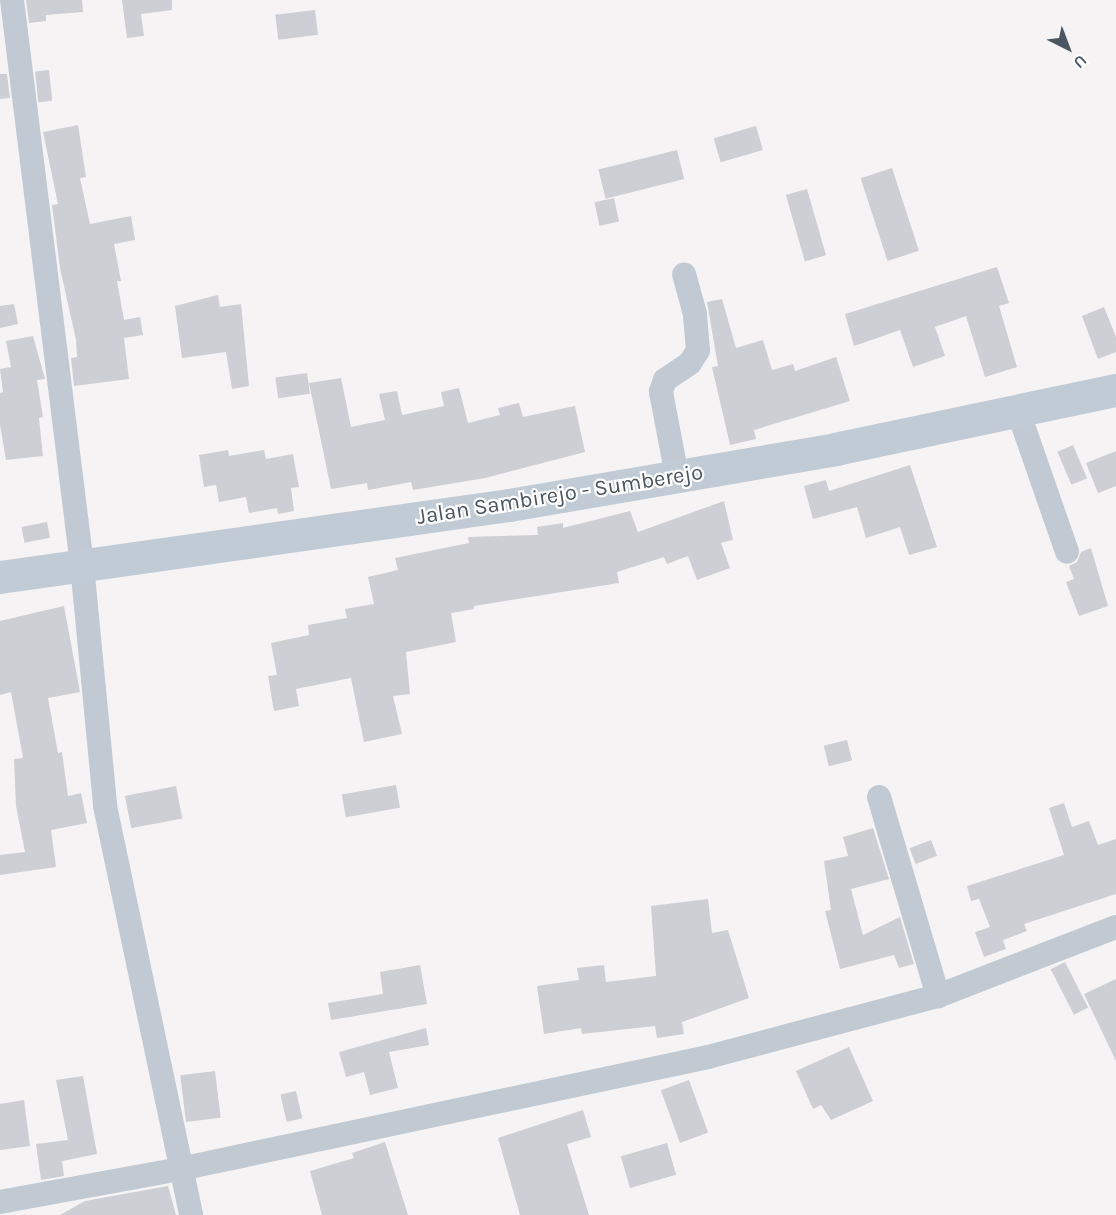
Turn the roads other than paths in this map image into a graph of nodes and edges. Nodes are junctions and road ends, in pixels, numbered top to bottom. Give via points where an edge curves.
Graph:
1 (12, 0) edge
2 (684, 274) dead end
3 (1116, 390) edge
4 (1018, 411) junction
5 (677, 476) junction
6 (1067, 552) dead end
7 (82, 565) junction
8 (0, 577) edge
9 (879, 797) dead end
10 (1116, 927) edge
11 (938, 996) junction
12 (180, 1168) junction
13 (0, 1202) edge
14 (191, 1215) edge

1 - 7 street
2 - 5 street via 695,314 698,350 690,363 664,380 662,392
3 - 4 main road, Jalan Sambirejo - Sumberejo
4 - 5 main road, Jalan Sambirejo - Sumberejo via 835,449
4 - 6 street
5 - 7 main road, Jalan Sambirejo - Sumberejo via 509,505
7 - 8 main road, Jalan Sambirejo - Sumberejo
7 - 12 street via 105,806
9 - 11 street
10 - 11 street
11 - 12 street via 708,1057
12 - 13 street
12 - 14 street

